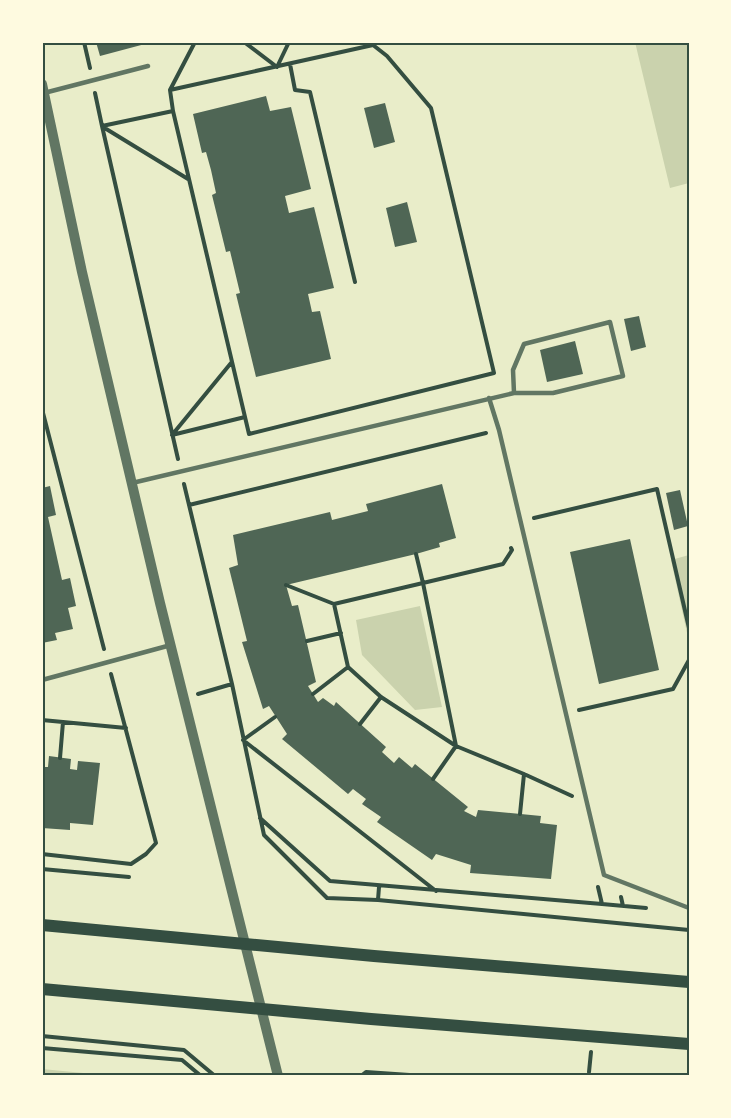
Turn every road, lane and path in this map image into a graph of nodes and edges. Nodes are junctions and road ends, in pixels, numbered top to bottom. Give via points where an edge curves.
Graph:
1 (84, 42) edge
2 (195, 42) edge
3 (244, 42) edge
4 (289, 42) edge
5 (290, 64) junction
6 (148, 66) dead end
7 (277, 67) junction
8 (92, 80) junction
9 (43, 88) edge
10 (170, 90) junction
11 (173, 111) junction
12 (102, 126) junction
13 (189, 180) junction
14 (354, 282) dead end
15 (232, 362) junction
16 (514, 393) junction
17 (489, 398) junction
18 (42, 409) edge
19 (245, 417) junction
20 (499, 430) junction
21 (172, 435) junction
22 (181, 472) junction
23 (132, 483) junction
24 (189, 505) junction
25 (534, 518) dead end
26 (509, 538) dead end
27 (416, 554) dead end
28 (423, 583) junction
29 (286, 585) dead end
30 (334, 604) junction
31 (689, 627) edge
32 (340, 633) junction
33 (307, 641) dead end
34 (171, 645) junction
35 (689, 660) edge
36 (108, 662) junction
37 (348, 667) junction
38 (42, 680) edge
39 (232, 684) junction
40 (313, 694) dead end
41 (185, 698) junction
42 (381, 698) junction
43 (578, 710) dead end
44 (275, 717) dead end
45 (42, 720) edge
46 (63, 722) junction
47 (360, 724) dead end
48 (126, 728) junction
49 (243, 740) junction
50 (456, 746) junction
51 (60, 758) dead end
52 (524, 774) junction
53 (433, 779) dead end
54 (577, 798) dead end
55 (520, 814) dead end
56 (260, 818) junction
57 (42, 854) edge
58 (42, 869) edge
59 (129, 877) dead end
60 (618, 880) junction
61 (597, 883) dead end
62 (379, 886) junction
63 (436, 891) junction
64 (378, 900) junction
65 (623, 906) dead end
66 (689, 908) edge
67 (42, 925) edge
68 (689, 930) edge
69 (246, 944) junction
70 (689, 982) edge
71 (42, 988) edge
72 (261, 1008) junction
73 (42, 1036) edge
74 (689, 1044) edge
75 (42, 1048) edge
76 (201, 1076) edge
77 (215, 1076) edge
78 (278, 1076) edge
79 (361, 1076) edge
80 (424, 1076) edge

1 - 8 path
2 - 10 path
3 - 7 path
4 - 7 path
5 - 7 path
5 - 14 path via 296,90 310,92
5 - 19 path via 373,45 431,108 494,373 249,434
6 - 8 lane
7 - 10 path
8 - 9 lane
8 - 12 path
9 - 23 street
10 - 11 path
11 - 12 path
11 - 13 path
12 - 13 path
12 - 21 path
13 - 15 path
15 - 19 path
15 - 21 path
16 - 16 lane via 554,393 623,376 610,322 524,344 513,370
16 - 17 lane
17 - 20 lane
17 - 22 lane
18 - 36 path
19 - 21 path
20 - 24 path
20 - 60 lane via 604,874
21 - 22 path
22 - 23 lane
22 - 24 path
23 - 34 street
24 - 39 path
25 - 31 path via 657,489
26 - 28 path via 512,550 503,564
27 - 28 path
28 - 30 path
28 - 50 path
29 - 30 path
30 - 32 path
32 - 33 path
32 - 37 path
34 - 36 lane
34 - 41 street
35 - 43 path via 673,688
36 - 38 lane
36 - 48 path
37 - 40 path
37 - 42 path
39 - 41 path
39 - 49 path
41 - 69 street
42 - 47 path
42 - 50 path
44 - 49 path
45 - 46 path
46 - 48 path
46 - 51 path
48 - 57 path via 156,843 131,864
49 - 56 path
49 - 63 path
50 - 52 path
50 - 53 path
52 - 54 path
52 - 55 path
56 - 62 path via 330,881
56 - 64 path via 264,835 327,898
58 - 59 path
60 - 65 path
60 - 66 lane
61 - 63 path via 602,904
62 - 63 path
62 - 64 path
64 - 68 path
67 - 69 main road
69 - 70 main road
69 - 72 street
71 - 72 main road
72 - 74 main road
72 - 78 street
73 - 77 path via 184,1050
75 - 76 path via 182,1060
79 - 80 path via 366,1071

